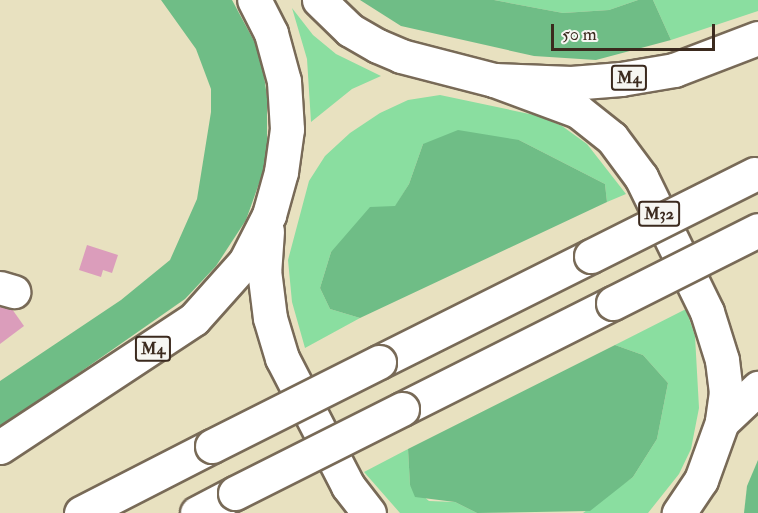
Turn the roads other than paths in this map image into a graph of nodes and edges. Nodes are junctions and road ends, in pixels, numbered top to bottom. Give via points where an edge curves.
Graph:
1 (255, 0) edge
2 (319, 0) edge
3 (758, 38) edge
4 (494, 81) junction
5 (757, 173) edge
6 (269, 215) junction
7 (758, 230) edge
8 (758, 387) edge
9 (722, 423) junction
10 (0, 447) edge
11 (81, 513) edge
12 (197, 513) edge
13 (369, 513) edge
14 (679, 513) edge

1 - 6 highway via 271,33 284,81 287,129
2 - 4 highway, M32 via 350,30 378,46
3 - 4 highway, M4 via 674,70 621,79 571,83
4 - 9 highway, M32 via 589,118 612,138 635,169 717,339 726,392
5 - 11 highway, bridge
6 - 10 highway, M4 via 246,262 194,319
6 - 13 highway via 264,270 270,318 282,358 348,486
7 - 12 highway, bridge
8 - 9 highway
9 - 14 highway, M32 via 701,480

